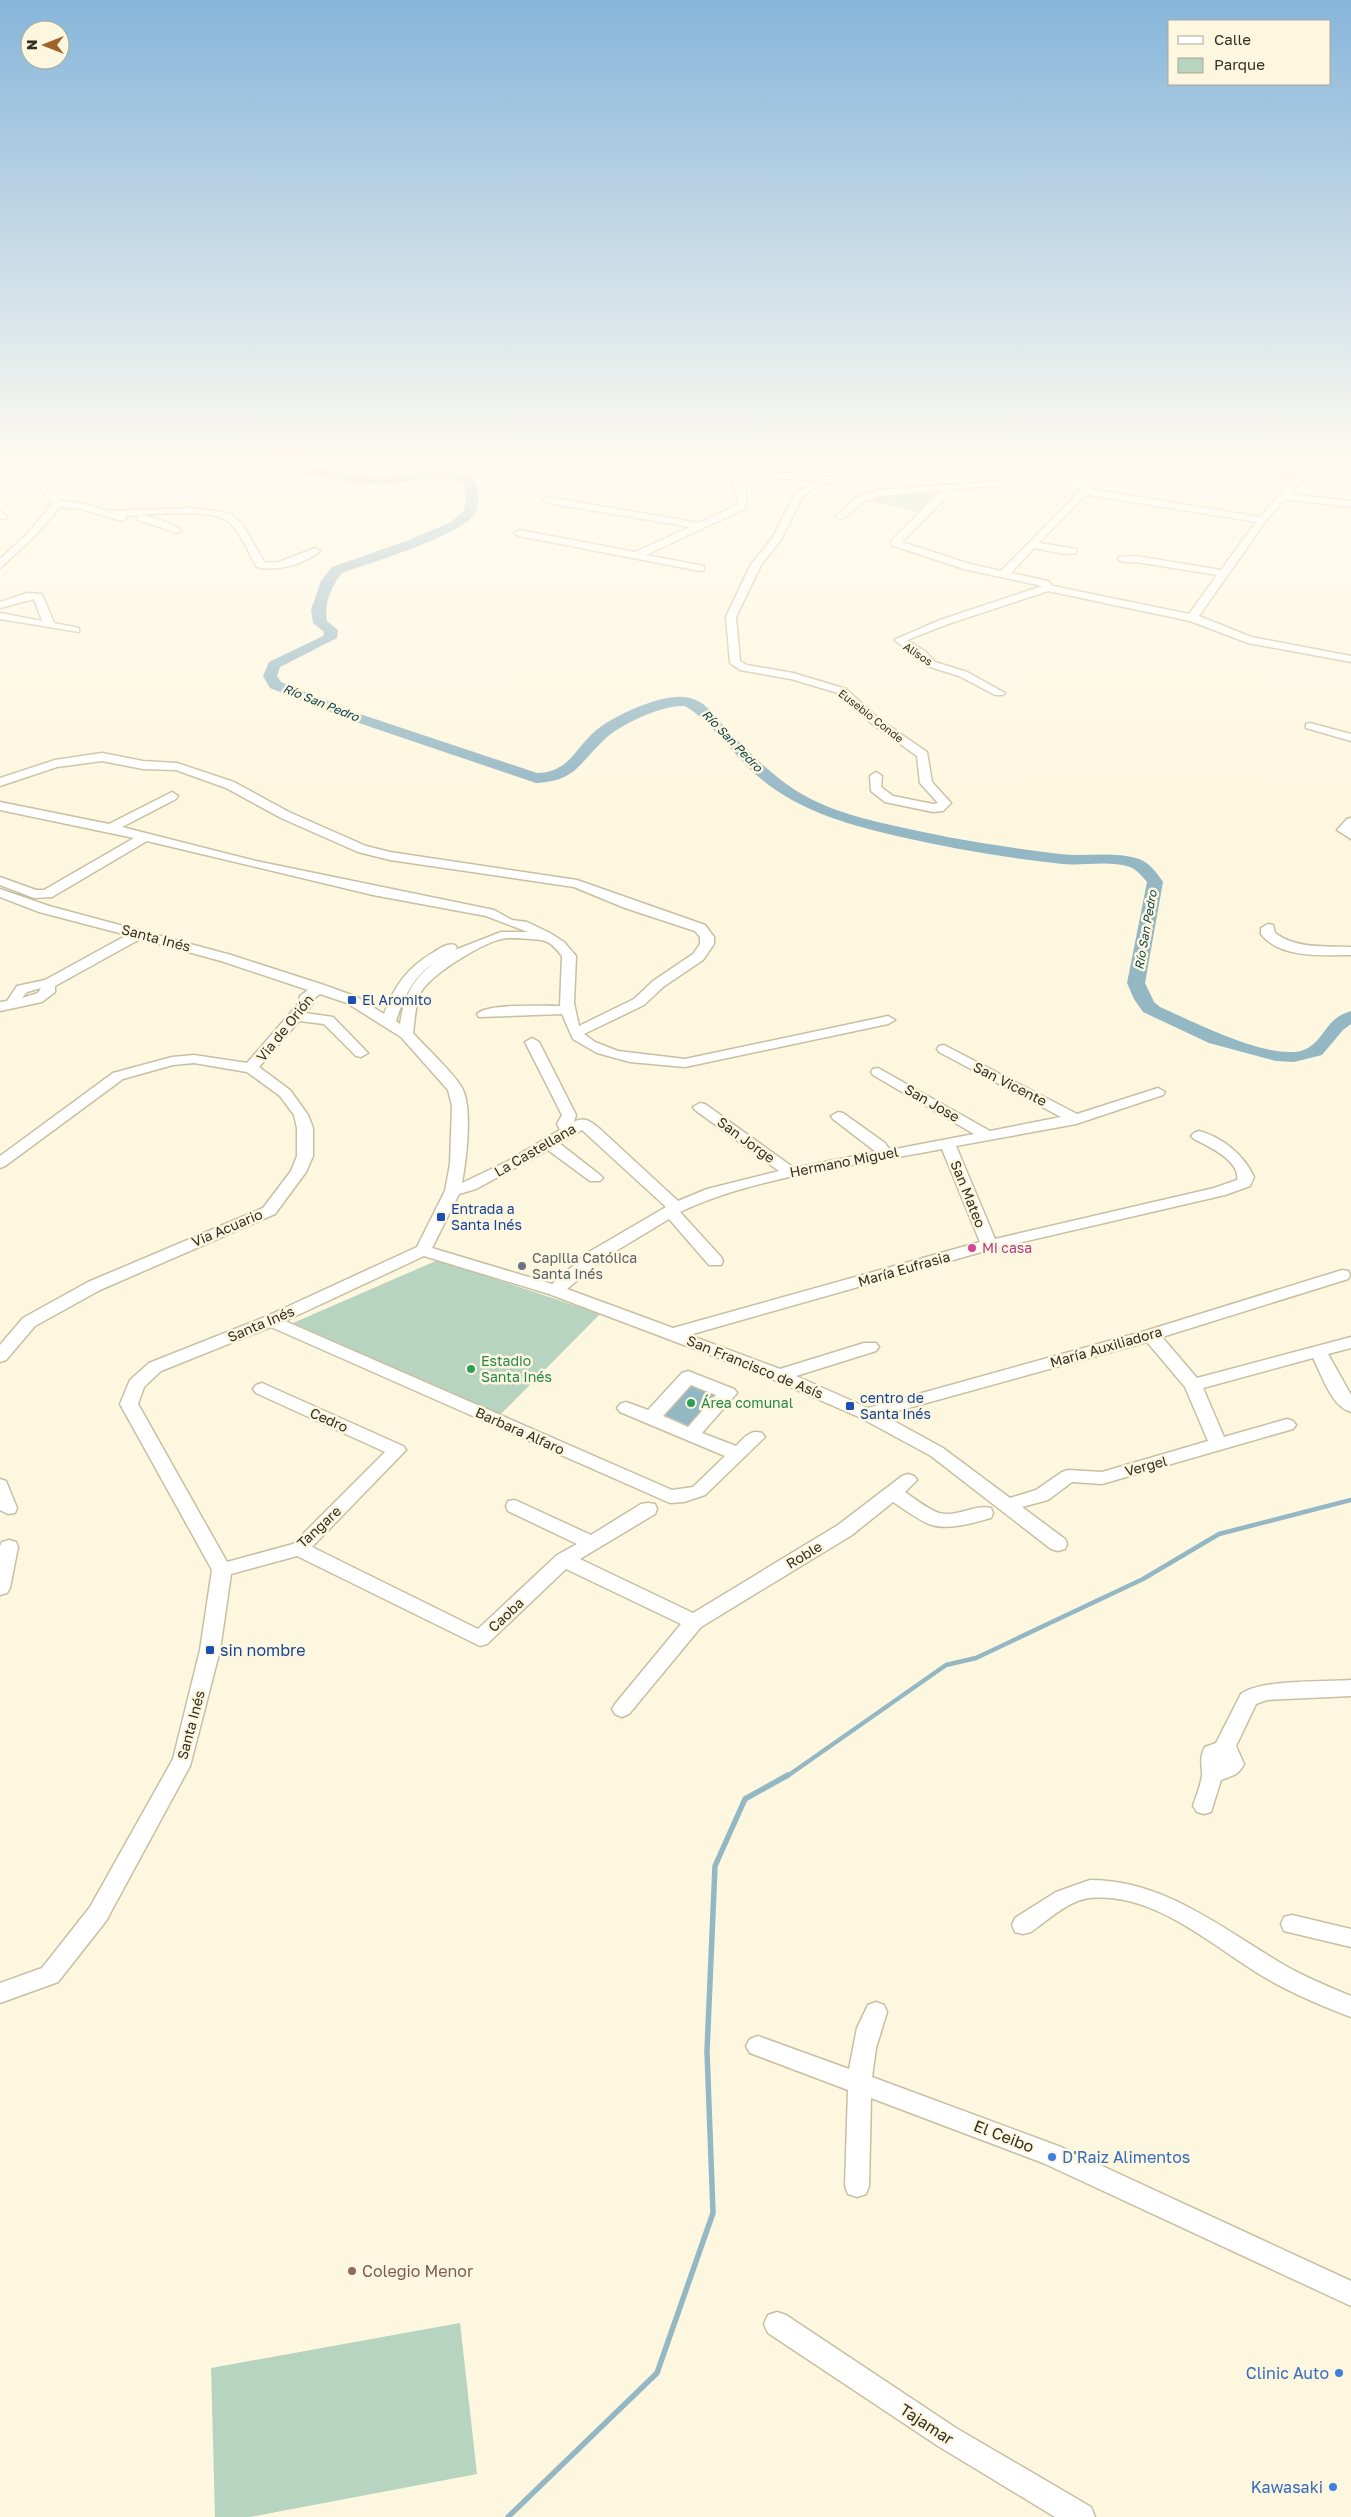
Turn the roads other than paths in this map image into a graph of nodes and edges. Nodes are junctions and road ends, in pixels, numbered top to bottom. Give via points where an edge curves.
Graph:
1 (750, 575) edge
2 (1010, 575) edge
3 (1221, 575) edge
4 (1047, 588) junction
5 (0, 605) edge
6 (0, 616) edge
7 (1193, 618) junction
8 (49, 624) junction
9 (76, 630) dead end
10 (1351, 659) edge
11 (999, 693) dead end
12 (1310, 726) dead end
13 (1351, 738) edge
14 (876, 776) dead end
15 (0, 782) edge
16 (172, 796) dead end
17 (0, 806) edge
18 (1351, 822) edge
19 (111, 828) junction
20 (1351, 835) edge
21 (145, 837) junction
22 (0, 881) edge
23 (0, 893) edge
24 (472, 911) junction
25 (508, 928) junction
26 (1268, 928) dead end
27 (486, 929) junction
28 (140, 934) junction
29 (1351, 950) edge
30 (410, 975) junction
31 (426, 979) junction
32 (324, 990) junction
33 (413, 1000) junction
34 (0, 1007) edge
35 (393, 1009) junction
36 (568, 1010) junction
37 (484, 1014) dead end
38 (296, 1016) junction
39 (409, 1016) junction
40 (888, 1020) dead end
41 (576, 1033) junction
42 (406, 1034) junction
43 (532, 1042) dead end
44 (944, 1049) dead end
45 (361, 1053) dead end
46 (251, 1068) junction
47 (878, 1072) dead end
48 (1158, 1092) dead end
49 (700, 1107) dead end
50 (838, 1116) dead end
51 (1076, 1119) junction
52 (568, 1130) junction
53 (985, 1134) junction
54 (1199, 1136) dead end
55 (548, 1142) junction
56 (947, 1142) junction
57 (885, 1154) junction
58 (0, 1163) edge
59 (791, 1173) junction
60 (595, 1178) dead end
61 (453, 1191) junction
62 (674, 1210) junction
63 (989, 1245) junction
64 (423, 1250) junction
65 (714, 1261) dead end
66 (1342, 1275) dead end
67 (555, 1290) junction
68 (271, 1321) junction
69 (672, 1334) junction
70 (1151, 1335) junction
71 (1351, 1342) edge
72 (870, 1347) dead end
73 (1318, 1350) junction
74 (0, 1356) edge
75 (780, 1375) junction
76 (1193, 1385) junction
77 (262, 1389) dead end
78 (1351, 1406) edge
79 (626, 1408) dead end
80 (867, 1414) junction
81 (651, 1418) junction
82 (1287, 1425) dead end
83 (691, 1434) junction
84 (756, 1437) dead end
85 (1219, 1446) junction
86 (397, 1450) joint
87 (738, 1454) junction
88 (908, 1480) dead end
89 (0, 1485) edge
90 (892, 1493) junction
91 (1009, 1505) junction
92 (515, 1506) dead end
93 (8, 1508) dead end
94 (648, 1509) dead end
95 (984, 1513) dead end
96 (592, 1543) junction
97 (1058, 1544) dead end
98 (8, 1547) dead end
99 (299, 1549) junction
100 (564, 1560) junction
101 (222, 1570) junction
102 (0, 1588) edge
103 (694, 1622) junction
104 (1351, 1688) edge
105 (622, 1709) dead end
106 (1224, 1749) joint
107 (1212, 1775) joint
108 (1204, 1806) dead end
109 (1023, 1924) dead end
110 (1292, 1924) dead end
111 (1351, 1938) edge
112 (0, 1993) edge
113 (1351, 2007) edge
114 (876, 2012) dead end
115 (758, 2046) dead end
116 (861, 2086) junction
117 (858, 2186) dead end
118 (1351, 2294) edge
119 (777, 2324) dead end
120 (1081, 2517) edge

1 - 14 street, Eusebio Conde via 731,617 735,663 744,668 793,676 842,691 876,721 923,754 926,782 945,802 939,808 933,808 889,799 875,788
2 - 4 street via 1044,583
3 - 7 street
4 - 7 street
4 - 11 street, Alisos via 899,640 922,654 931,664 963,674
5 - 8 street via 27,596 38,596
6 - 8 street
7 - 10 street via 1239,638
8 - 9 street
12 - 13 street
15 - 41 street via 55,764 102,757 143,765 177,767 230,785 285,815 362,849 577,884 700,928 707,937 707,944 698,958 658,984 639,1002
16 - 19 street
17 - 19 street
18 - 20 street via 1343,830
19 - 21 street
21 - 22 street via 47,894 34,894
21 - 24 street via 256,865
23 - 28 street, Santa Inés via 44,909
24 - 25 street via 498,915
24 - 27 street
25 - 27 street via 490,934
25 - 31 street via 442,964
25 - 36 street via 546,937 565,948 569,956
26 - 29 street via 1268,934 1273,938 1294,947
27 - 30 street via 429,960
28 - 32 street, Santa Inés
28 - 34 street via 48,984 48,992 37,1000 14,1001
30 - 31 street
30 - 35 street via 400,987
31 - 33 street via 416,990
32 - 35 street, Santa Inés via 368,1008
32 - 38 street, Via de Orión via 314,1001 306,1003
33 - 35 street
33 - 39 street
35 - 39 street
35 - 42 street, Santa Inés
36 - 37 street
36 - 41 street
38 - 45 street via 328,1020
38 - 46 street, Via de Orión
39 - 42 street
40 - 41 street via 685,1063 650,1060 598,1049
42 - 61 street, Santa Inés via 455,1089 459,1106 458,1164
43 - 52 street via 568,1115 565,1124
44 - 51 street, San Vicente
46 - 58 street, Via Acuario via 172,1060 118,1076
46 - 74 street, Via Acuario via 285,1093 301,1115 305,1128 305,1156 298,1172 268,1210 94,1286 29,1322
47 - 53 street, San Jose
48 - 51 street, Hermano Miguel
49 - 59 street, San Jorge
50 - 57 street via 880,1146
51 - 53 street, Hermano Miguel
52 - 55 street, La Castellana
52 - 62 street, La Castellana via 584,1124
53 - 56 street, Hermano Miguel
54 - 63 street, María Eufrasia via 1239,1162 1246,1177 1244,1182 1219,1192
55 - 60 street
55 - 61 street, La Castellana via 470,1186
56 - 57 street, Hermano Miguel
56 - 63 street, San Mateo
57 - 59 street, Hermano Miguel
59 - 62 street, Hermano Miguel via 713,1192
61 - 64 street, Santa Inés
62 - 65 street
62 - 67 street, Hermano Miguel via 595,1256
63 - 69 street, María Eufrasia
64 - 67 street, San Francisco de Asís
64 - 68 street, Santa Inés
66 - 70 street, María Auxiliadora
67 - 69 street, San Francisco de Asís
68 - 87 street, Barbara Alfaro via 670,1497 699,1491
68 - 101 street, Santa Inés via 155,1367 136,1384 129,1404
69 - 75 street, San Francisco de Asís
70 - 76 street
70 - 80 street, María Auxiliadora
71 - 73 street
72 - 75 street
73 - 76 street
73 - 78 street via 1339,1392
75 - 80 street, San Francisco de Asís
76 - 85 street
77 - 86 street, Cedro
79 - 81 street
80 - 91 street, San Francisco de Asís via 937,1452
81 - 83 street
81 - 83 street via 688,1377 728,1393
82 - 85 street, Vergel
83 - 87 street
84 - 87 street, Barbara Alfaro
85 - 91 street, Vergel via 1102,1478 1068,1476 1042,1495
86 - 99 street, Tangare
88 - 90 street, Roble
89 - 93 street
90 - 95 street via 935,1519
90 - 103 street, Roble via 845,1530
91 - 97 street, San Francisco de Asís
92 - 96 street
94 - 96 street, Caoba
96 - 100 street, Caoba
98 - 102 street
99 - 100 street, Caoba via 480,1639
99 - 101 street, Tangare
100 - 103 street
101 - 112 street, Santa Inés via 210,1650 183,1760 98,1914 56,1968 50,1975
103 - 105 street, Roble
104 - 106 street via 1254,1694 1248,1699
106 - 107 street via 1230,1752 1234,1764
107 - 108 street
109 - 113 street via 1073,1893 1105,1888 1124,1892 1186,1916 1274,1971
110 - 111 street
114 - 116 street via 866,2035
115 - 116 street, El Ceibo
116 - 117 street
116 - 118 street, El Ceibo via 985,2128 1052,2156
119 - 120 street, Tajamar via 947,2437

